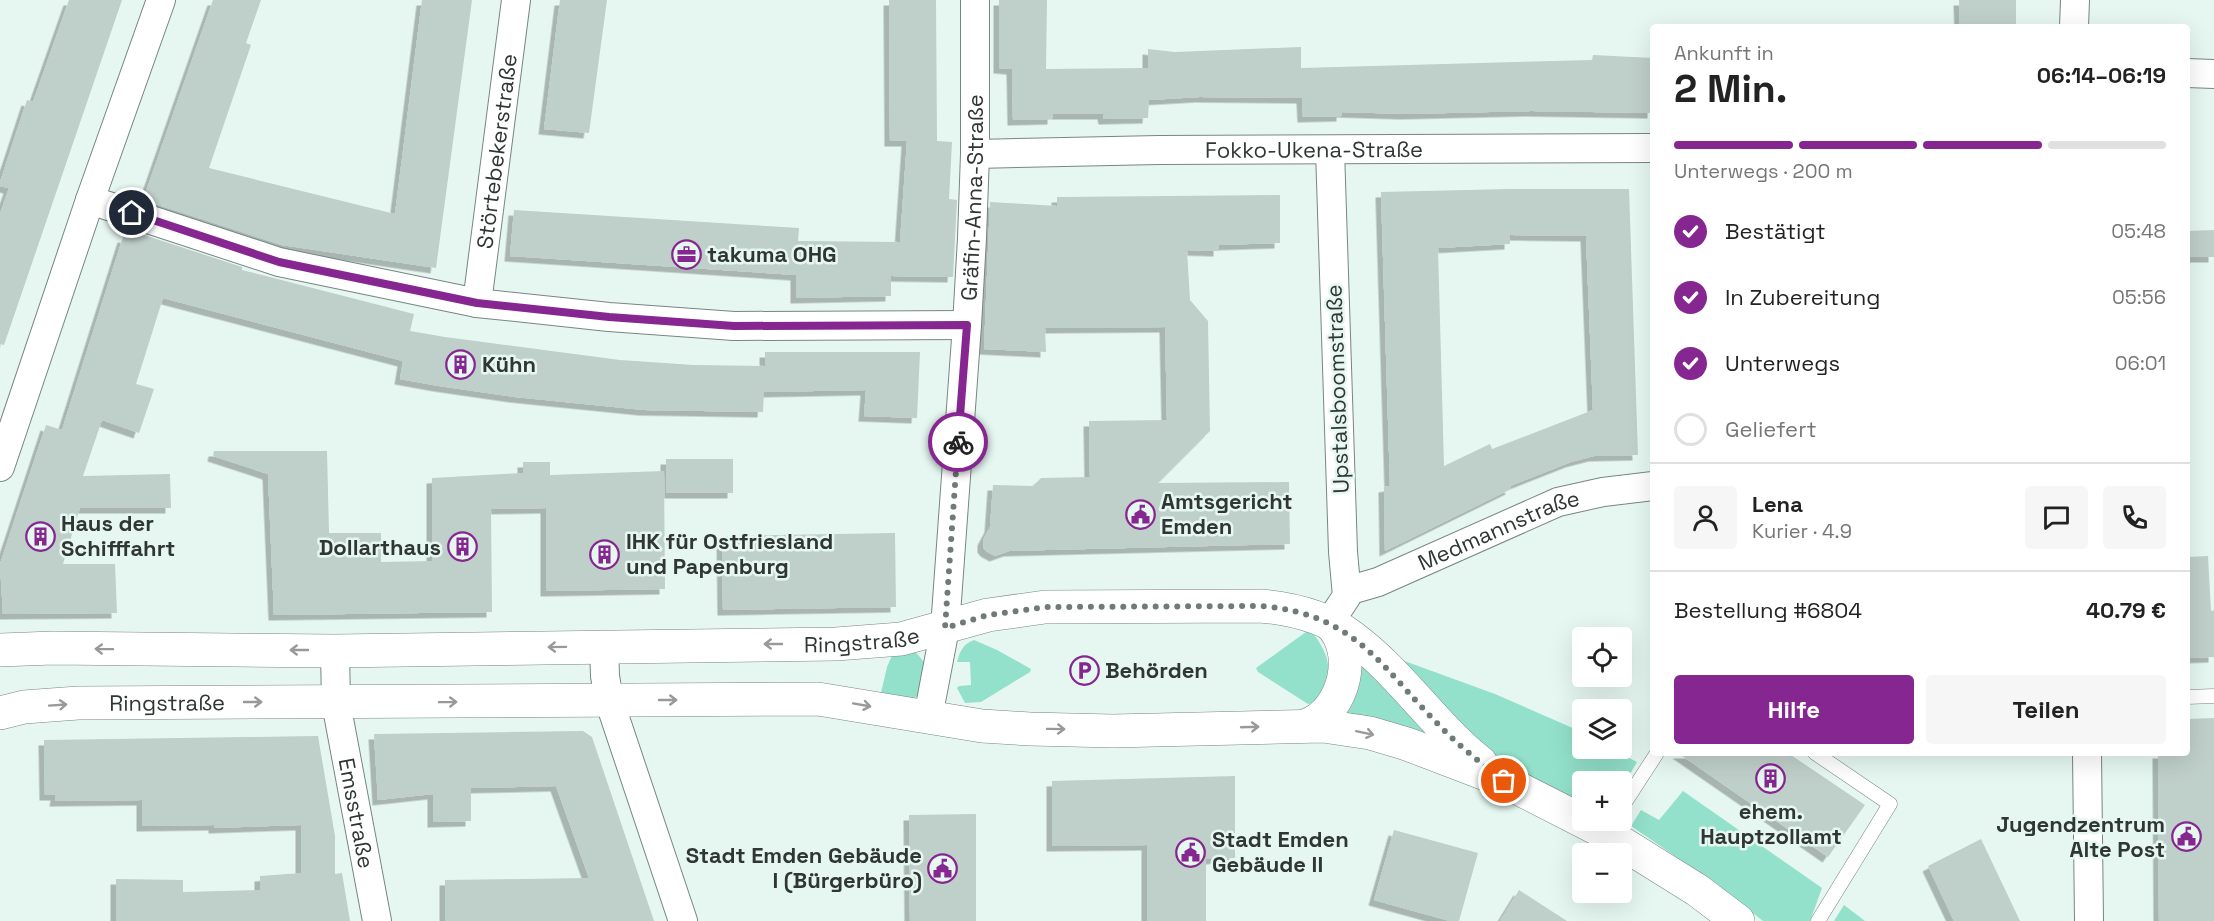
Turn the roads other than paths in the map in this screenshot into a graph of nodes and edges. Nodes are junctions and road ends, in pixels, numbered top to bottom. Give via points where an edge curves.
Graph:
1 (161, 0) edge
2 (516, 0) edge
3 (975, 0) edge
4 (2075, 0) edge
5 (2074, 24) edge
6 (2190, 73) edge
7 (2214, 74) edge
8 (1650, 148) edge
9 (1330, 150) junction
10 (975, 154) junction
11 (90, 200) junction
12 (477, 303) junction
13 (967, 325) junction
14 (0, 466) edge
15 (1650, 486) edge
16 (1347, 591) junction
17 (1329, 623) junction
18 (945, 628) junction
19 (0, 635) edge
20 (604, 646) junction
21 (53, 648) junction
22 (0, 650) edge
23 (335, 651) junction
24 (2214, 696) edge
25 (2190, 697) edge
26 (609, 700) junction
27 (336, 703) junction
28 (0, 713) edge
29 (928, 717) junction
30 (1307, 725) junction
31 (1655, 756) edge
32 (1819, 756) edge
33 (2087, 756) edge
34 (1504, 781) junction
35 (1632, 791) edge
36 (1572, 805) edge
37 (1626, 831) edge
38 (377, 921) edge
39 (683, 921) edge
40 (1738, 921) edge
41 (1818, 921) edge
42 (2089, 921) edge

1 - 11 street
2 - 12 street, Störtebekerstraße
3 - 10 street, Gräfin-Anna-Straße
4 - 5 street
6 - 7 street
8 - 9 street, Fokko-Ukena-Straße
9 - 10 street, Fokko-Ukena-Straße
9 - 16 street, Upstalsboomstraße via 1342,552
10 - 13 street, Gräfin-Anna-Straße
11 - 12 street via 279,262
11 - 14 street
12 - 13 street via 734,326
13 - 18 street, Gräfin-Anna-Straße
15 - 16 street, Medmannstraße via 1558,502 1378,582
16 - 17 street via 1345,602
17 - 18 street, Ringstraße via 1296,611 1262,606 1045,607 988,615
17 - 30 street via 1338,633 1344,650 1344,676 1331,708
17 - 34 street, Ringstraße via 1367,649 1447,733
18 -> 20 street, Ringstraße via 886,642
18 - 29 street, Gräfin-Anna-Straße
19 - 21 street
20 -> 23 street, Ringstraße
20 - 26 street
21 - 22 street, Ringstraße
23 -> 21 street, Ringstraße
23 - 27 street
24 - 25 lane
27 -> 26 street, Ringstraße
26 -> 29 street, Ringstraße via 818,699
26 - 39 street
28 -> 27 street, Ringstraße via 78,703
27 - 38 street, Emsstraße
29 -> 30 street, Ringstraße via 982,726 1113,731
30 -> 34 street, Ringstraße via 1353,730 1407,744
31 - 35 lane
32 - 41 lane via 1890,804
33 - 42 street
34 - 36 street, Ringstraße
37 - 40 street, Ringstraße

